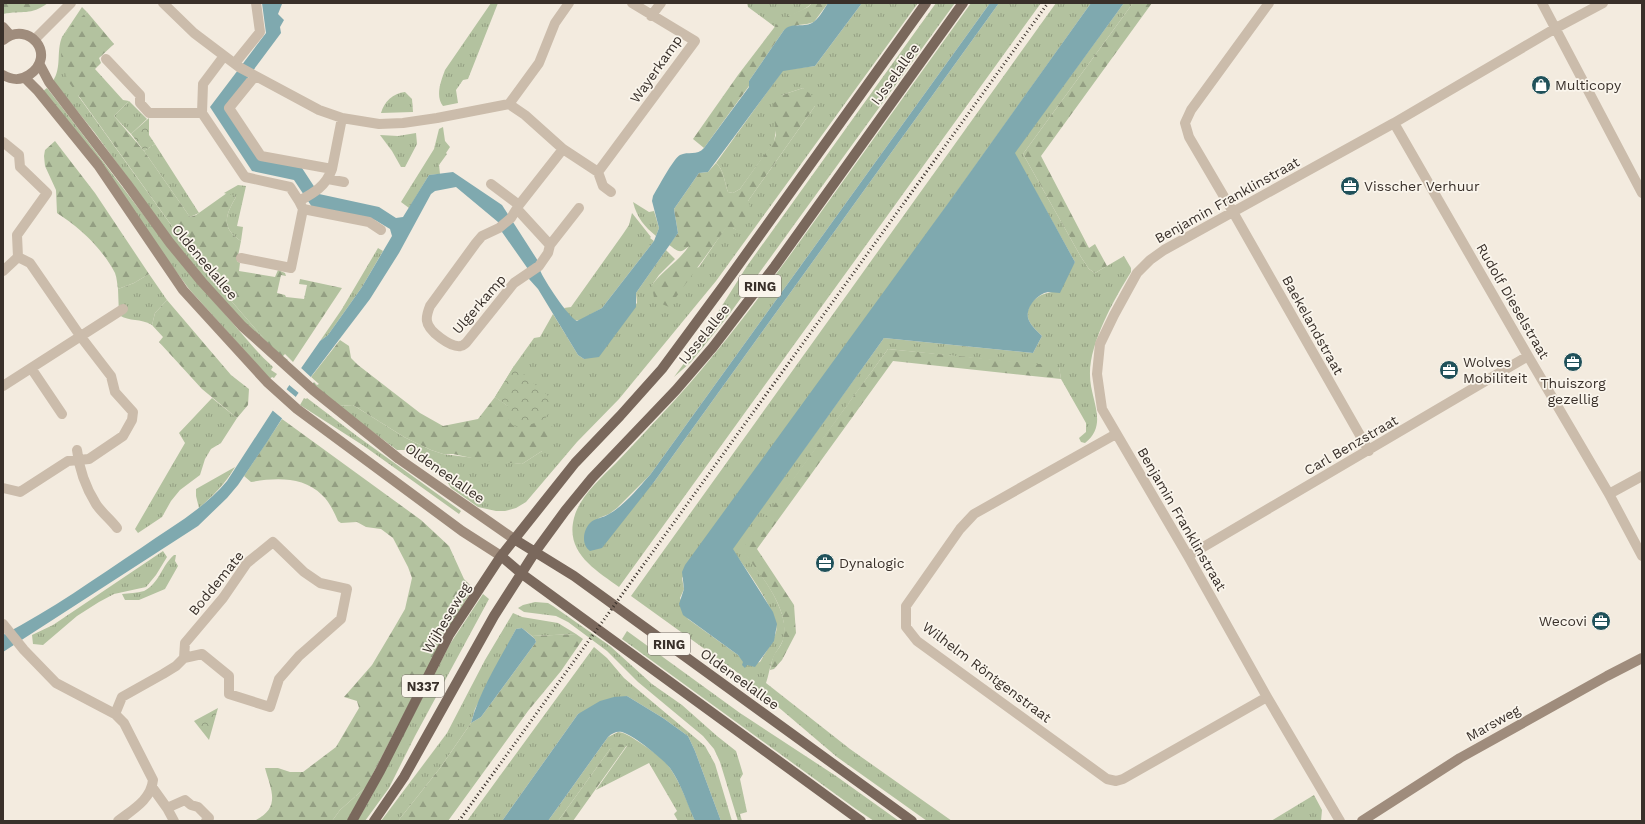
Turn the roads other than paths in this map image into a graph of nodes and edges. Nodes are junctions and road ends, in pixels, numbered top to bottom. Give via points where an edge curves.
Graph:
1 (71, 3) edge
2 (163, 3) edge
3 (256, 3) edge
4 (569, 3) edge
5 (632, 3) edge
6 (661, 3) edge
7 (926, 3) edge
8 (963, 3) edge
9 (1268, 3) edge
10 (1542, 3) edge
11 (1603, 3) edge
12 (652, 16) junction
13 (3, 27) edge
14 (1556, 28) junction
15 (6, 38) edge
16 (34, 40) junction
17 (224, 56) junction
18 (106, 59) dead end
19 (40, 65) junction
20 (237, 65) junction
21 (3, 75) edge
22 (253, 75) junction
23 (25, 78) junction
24 (509, 104) junction
25 (202, 113) junction
26 (342, 118) junction
27 (1394, 123) junction
28 (3, 142) edge
29 (563, 149) junction
30 (598, 172) junction
31 (330, 174) junction
32 (344, 182) dead end
33 (491, 184) dead end
34 (611, 192) dead end
35 (1642, 193) edge
36 (302, 203) junction
37 (518, 207) junction
38 (579, 208) dead end
39 (1233, 212) junction
40 (381, 230) dead end
41 (550, 245) junction
42 (18, 257) junction
43 (241, 258) dead end
44 (3, 271) edge
45 (123, 310) dead end
46 (81, 337) junction
47 (1528, 356) junction
48 (31, 368) junction
49 (3, 386) edge
50 (62, 414) dead end
51 (1116, 434) junction
52 (77, 450) dead end
53 (1368, 452) junction
54 (78, 461) junction
55 (1642, 476) edge
56 (3, 488) edge
57 (1609, 494) junction
58 (117, 528) dead end
59 (514, 539) junction
60 (535, 552) junction
61 (501, 556) junction
62 (1188, 556) junction
63 (1642, 556) edge
64 (522, 574) junction
65 (4, 625) edge
66 (184, 658) junction
67 (1642, 658) edge
68 (1267, 697) junction
69 (115, 714) junction
70 (152, 788) junction
71 (167, 808) junction
72 (118, 821) edge
73 (174, 821) edge
74 (206, 821) edge
75 (352, 821) edge
76 (374, 821) edge
77 (861, 821) edge
78 (912, 821) edge
79 (1340, 821) edge
80 (1362, 821) edge

1 - 16 street
2 - 17 street via 194,33
3 - 20 street via 260,32
4 - 24 street via 555,23 539,63
5 - 12 street, Wayerkamp
6 - 12 street
7 - 59 main road, IJsselallee / RING via 662,369 575,463
8 - 60 main road, IJsselallee / RING via 714,347 592,478
9 - 39 street, Baekelandstraat via 1190,110 1185,124 1189,137
10 - 14 street
11 - 14 street, Benjamin Franklinstraat
12 - 30 street, Wayerkamp via 695,41
13 - 15 main road
14 - 27 street, Benjamin Franklinstraat
14 - 35 street
15 - 16 main road via 18,33 26,34
16 - 19 main road via 41,51
17 - 20 street
17 - 25 street via 203,84
18 - 25 street via 140,96 140,104 149,113
19 - 23 main road
19 - 59 main road, Oldeneelallee via 49,82 170,243 233,317 314,390 399,459
20 - 22 street
21 - 23 main road via 14,79
22 - 26 street via 318,110
22 - 31 street via 229,108 261,156
23 - 61 main road, Oldeneelallee via 98,165 183,290 267,382 297,408
24 - 26 street via 403,123 379,124
24 - 29 street
25 - 36 street via 245,177 290,187
26 - 31 street
27 - 39 street, Benjamin Franklinstraat
27 - 47 street, Rudolf Dieselstraat
28 - 42 street via 19,155 20,167 47,193 17,235
29 - 30 street
29 - 37 street, Ulgerkamp
30 - 34 street via 603,186
31 - 32 street
31 - 36 street
33 - 37 street
36 - 40 street via 369,222
36 - 43 street via 291,268
37 - 41 street
37 - 41 street, Ulgerkamp via 511,218 499,228 482,236 476,243 430,306 427,323 440,338 452,345 461,346 466,343 514,283 539,266
38 - 41 street, Ulgerkamp
39 - 51 street, Benjamin Franklinstraat via 1150,260 1138,273 1114,315 1100,344 1097,374 1102,409
39 - 53 street, Baekelandstraat
42 - 44 street
42 - 46 street via 30,263
45 - 46 street
46 - 48 street
46 - 54 street via 111,376 115,392 133,412 132,420 123,436 89,459
47 - 53 street, Carl Benzstraat
47 - 57 street, Rudolf Dieselstraat
48 - 49 street
48 - 50 street
51 - 62 street, Benjamin Franklinstraat
51 - 68 street, Wilhelm Röntgenstraat via 974,514 906,606 906,626 917,641 1107,779 1116,781
52 - 54 street
53 - 62 street, Carl Benzstraat
54 - 56 street via 68,461 20,492
54 - 58 street via 96,504
55 - 57 street
57 - 63 street, Rudolf Dieselstraat
59 - 60 main road, Oldeneelallee
59 - 61 main road, Wijheseweg / RING
60 - 64 main road, IJsselallee / N337
60 - 78 main road, Oldeneelallee / RING via 574,576
61 - 64 main road, Oldeneelallee / RING
61 - 75 main road, Wijheseweg / N337 via 449,635
62 - 68 street, Benjamin Franklinstraat
64 - 76 main road, N337 via 494,616 404,777
64 - 77 main road, Oldeneelallee / RING
65 - 69 street via 56,683
66 - 66 street, Boddemate via 185,643 223,598 247,563 273,542 304,572 320,583 347,589 341,619 299,656 280,679 270,707 229,694 229,676 202,654
66 - 69 street via 163,674 122,696
67 - 80 main road, Marsweg via 1460,758
68 - 79 street, Benjamin Franklinstraat
69 - 70 street via 124,723 152,780
70 - 71 street
70 - 72 street via 144,801
71 - 73 street
71 - 74 street via 185,800 198,807 209,818

